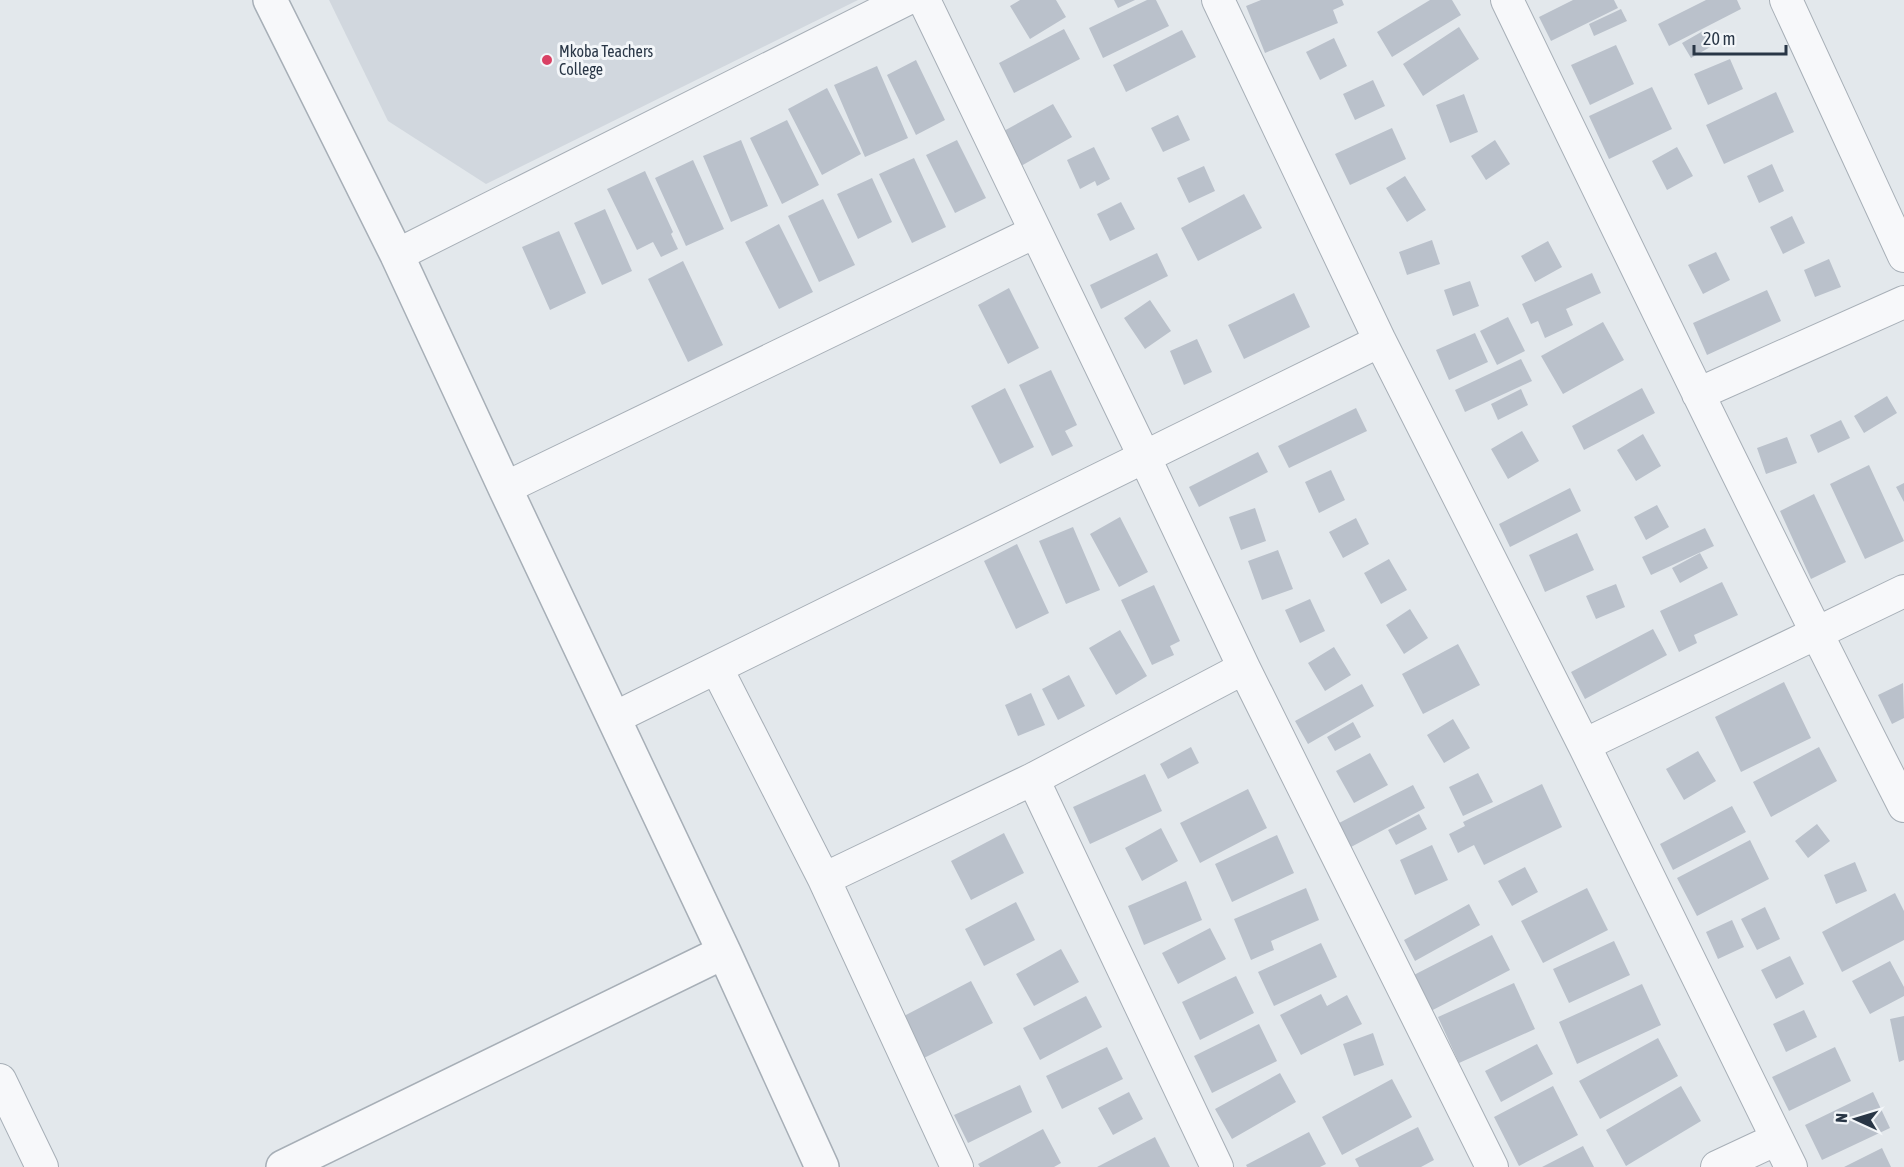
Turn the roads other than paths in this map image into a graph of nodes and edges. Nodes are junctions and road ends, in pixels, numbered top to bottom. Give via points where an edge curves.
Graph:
1 (270, 0) edge
2 (905, 0) edge
3 (924, 0) edge
4 (1218, 0) edge
5 (1507, 0) edge
6 (1786, 0) edge
7 (1035, 232) junction
8 (398, 255) junction
9 (1904, 256) edge
10 (1904, 302) edge
11 (1380, 341) junction
12 (1698, 394) junction
13 (1144, 456) junction
14 (505, 488) junction
15 (1904, 591) edge
16 (1815, 633) junction
17 (717, 669) junction
18 (1244, 669) junction
19 (614, 718) junction
20 (1584, 745) junction
21 (1033, 779) junction
22 (1904, 806) edge
23 (824, 879) junction
24 (724, 952) junction
25 (0, 1080) edge
26 (1777, 1139) junction
27 (42, 1167) edge
28 (283, 1167) edge
29 (822, 1167) edge
30 (957, 1167) edge
31 (1216, 1167) edge
32 (1492, 1167) edge
33 (1717, 1167) edge
34 (1791, 1167) edge

1 - 8 street
2 - 8 street
3 - 7 street
4 - 11 street
5 - 12 street
6 - 9 street
7 - 13 street
7 - 14 street
8 - 14 street
10 - 12 street
11 - 13 street
11 - 20 street
12 - 16 street
13 - 17 street
13 - 18 street
14 - 19 street
15 - 16 street
16 - 20 street
16 - 22 street
17 - 19 street
17 - 23 street
18 - 21 street
18 - 32 street
19 - 24 street
20 - 26 street
21 - 23 street
21 - 31 street
23 - 30 street
24 - 28 street
24 - 29 street
25 - 27 street
26 - 33 street
26 - 34 street

